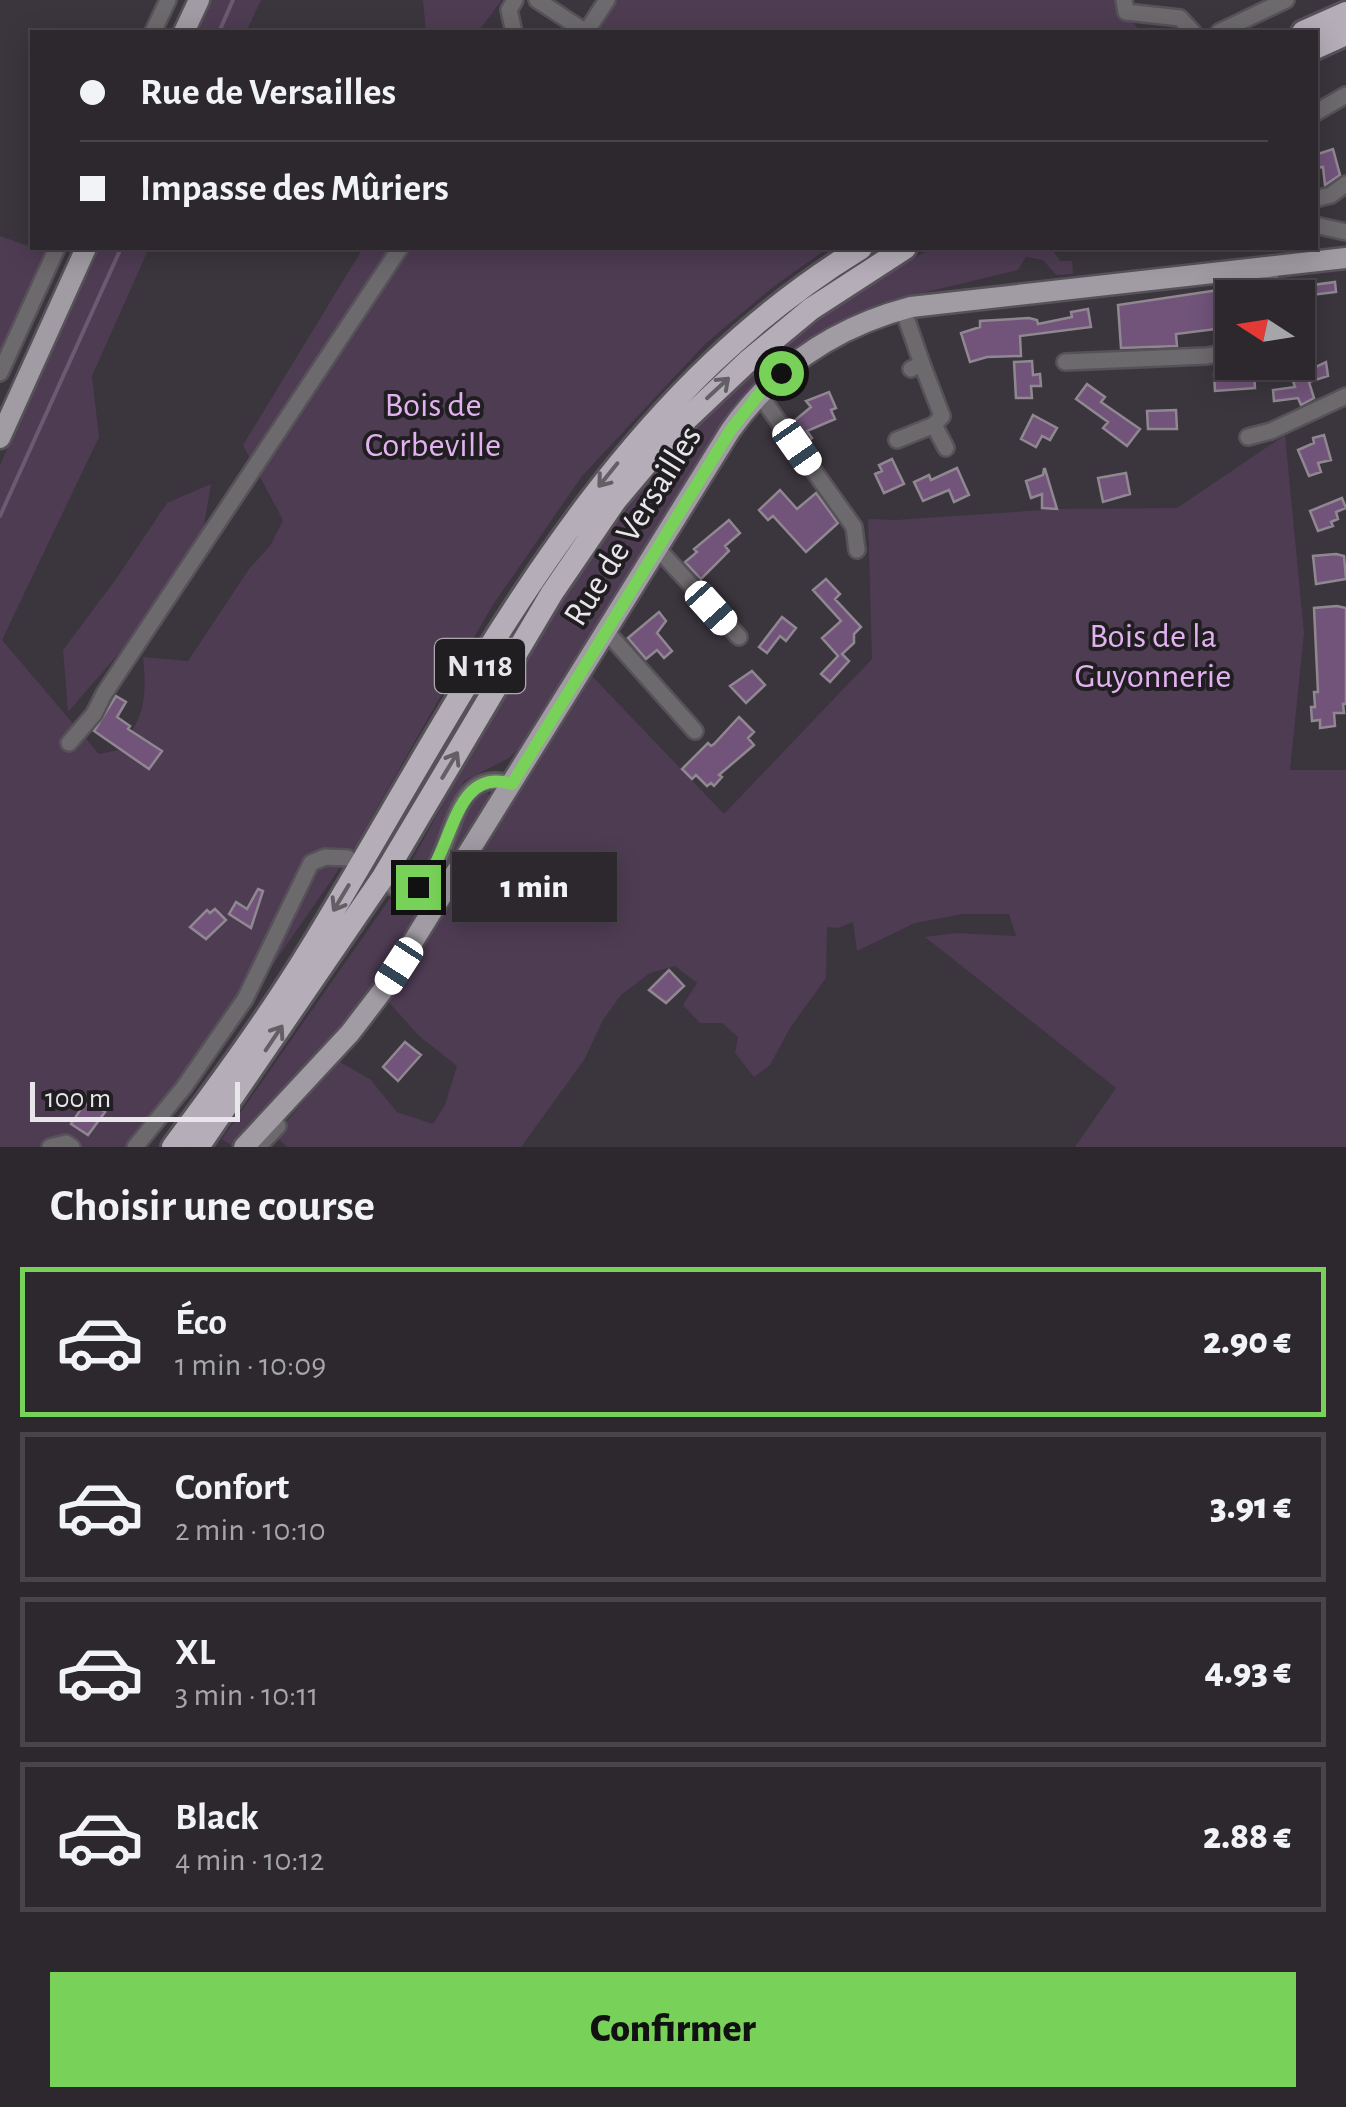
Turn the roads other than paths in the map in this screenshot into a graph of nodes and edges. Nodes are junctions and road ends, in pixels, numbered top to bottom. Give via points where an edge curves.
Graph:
1 (168, 0) edge
2 (198, 0) edge
3 (514, 0) edge
4 (536, 0) edge
5 (607, 0) edge
6 (1286, 0) edge
7 (1125, 6) edge
8 (1346, 13) edge
9 (155, 30) edge
10 (185, 30) edge
11 (514, 30) edge
12 (583, 30) edge
13 (587, 30) edge
14 (1190, 30) edge
15 (1223, 30) edge
16 (1308, 30) edge
17 (1346, 34) edge
18 (1318, 47) edge
19 (1346, 94) edge
20 (1318, 111) edge
21 (1346, 184) edge
22 (1318, 198) edge
23 (1318, 227) edge
24 (1346, 232) edge
25 (55, 250) edge
26 (85, 250) edge
27 (399, 250) edge
28 (858, 250) edge
29 (902, 250) edge
30 (1346, 258) edge
31 (1270, 269) junction
32 (1271, 280) edge
33 (903, 309) junction
34 (1215, 354) edge
35 (1065, 362) dead end
36 (0, 373) edge
37 (759, 394) junction
38 (1346, 396) edge
39 (934, 425) junction
40 (1248, 437) dead end
41 (0, 438) edge
42 (898, 440) dead end
43 (946, 448) dead end
44 (657, 548) junction
45 (857, 550) dead end
46 (606, 631) junction
47 (739, 637) dead end
48 (104, 694) dead end
49 (695, 731) dead end
50 (512, 784) junction
51 (348, 858) dead end
52 (393, 887) dead end
53 (278, 1126) dead end
54 (50, 1147) edge
55 (72, 1147) edge
56 (135, 1147) edge
57 (173, 1147) edge
58 (198, 1147) edge
59 (244, 1147) edge
60 (258, 1147) edge

1 - 9 street
2 - 10 main road
3 - 11 street
4 - 12 street
5 - 13 street
6 - 15 street
7 - 14 street via 1180,18
8 - 16 highway
17 - 18 highway
19 - 20 street
21 - 22 street
23 - 24 street
25 - 36 street
26 - 41 main road
27 - 48 street
28 -> 57 highway, N 118 via 699,374 600,485 534,577 309,952
58 -> 29 highway, N 118 via 383,878 552,592 615,501 738,370
30 - 31 main road, Rue de Versailles
31 - 32 street
31 - 33 main road, Rue de Versailles
33 - 37 main road, Rue de Versailles via 816,346
33 - 39 street via 917,367 942,416
34 - 35 street
37 - 44 main road, Rue de Versailles
37 - 45 street via 854,527
38 - 40 street
39 - 42 street
39 - 43 street
44 - 46 main road, Rue de Versailles
44 - 47 street
46 - 49 street
46 - 50 main road, Rue de Versailles
50 - 52 street via 488,780 472,789 430,875 418,887
50 - 59 main road, Rue de Versailles via 383,990
51 - 56 street via 325,857 307,868 245,998
53 - 60 street
54 - 55 street

